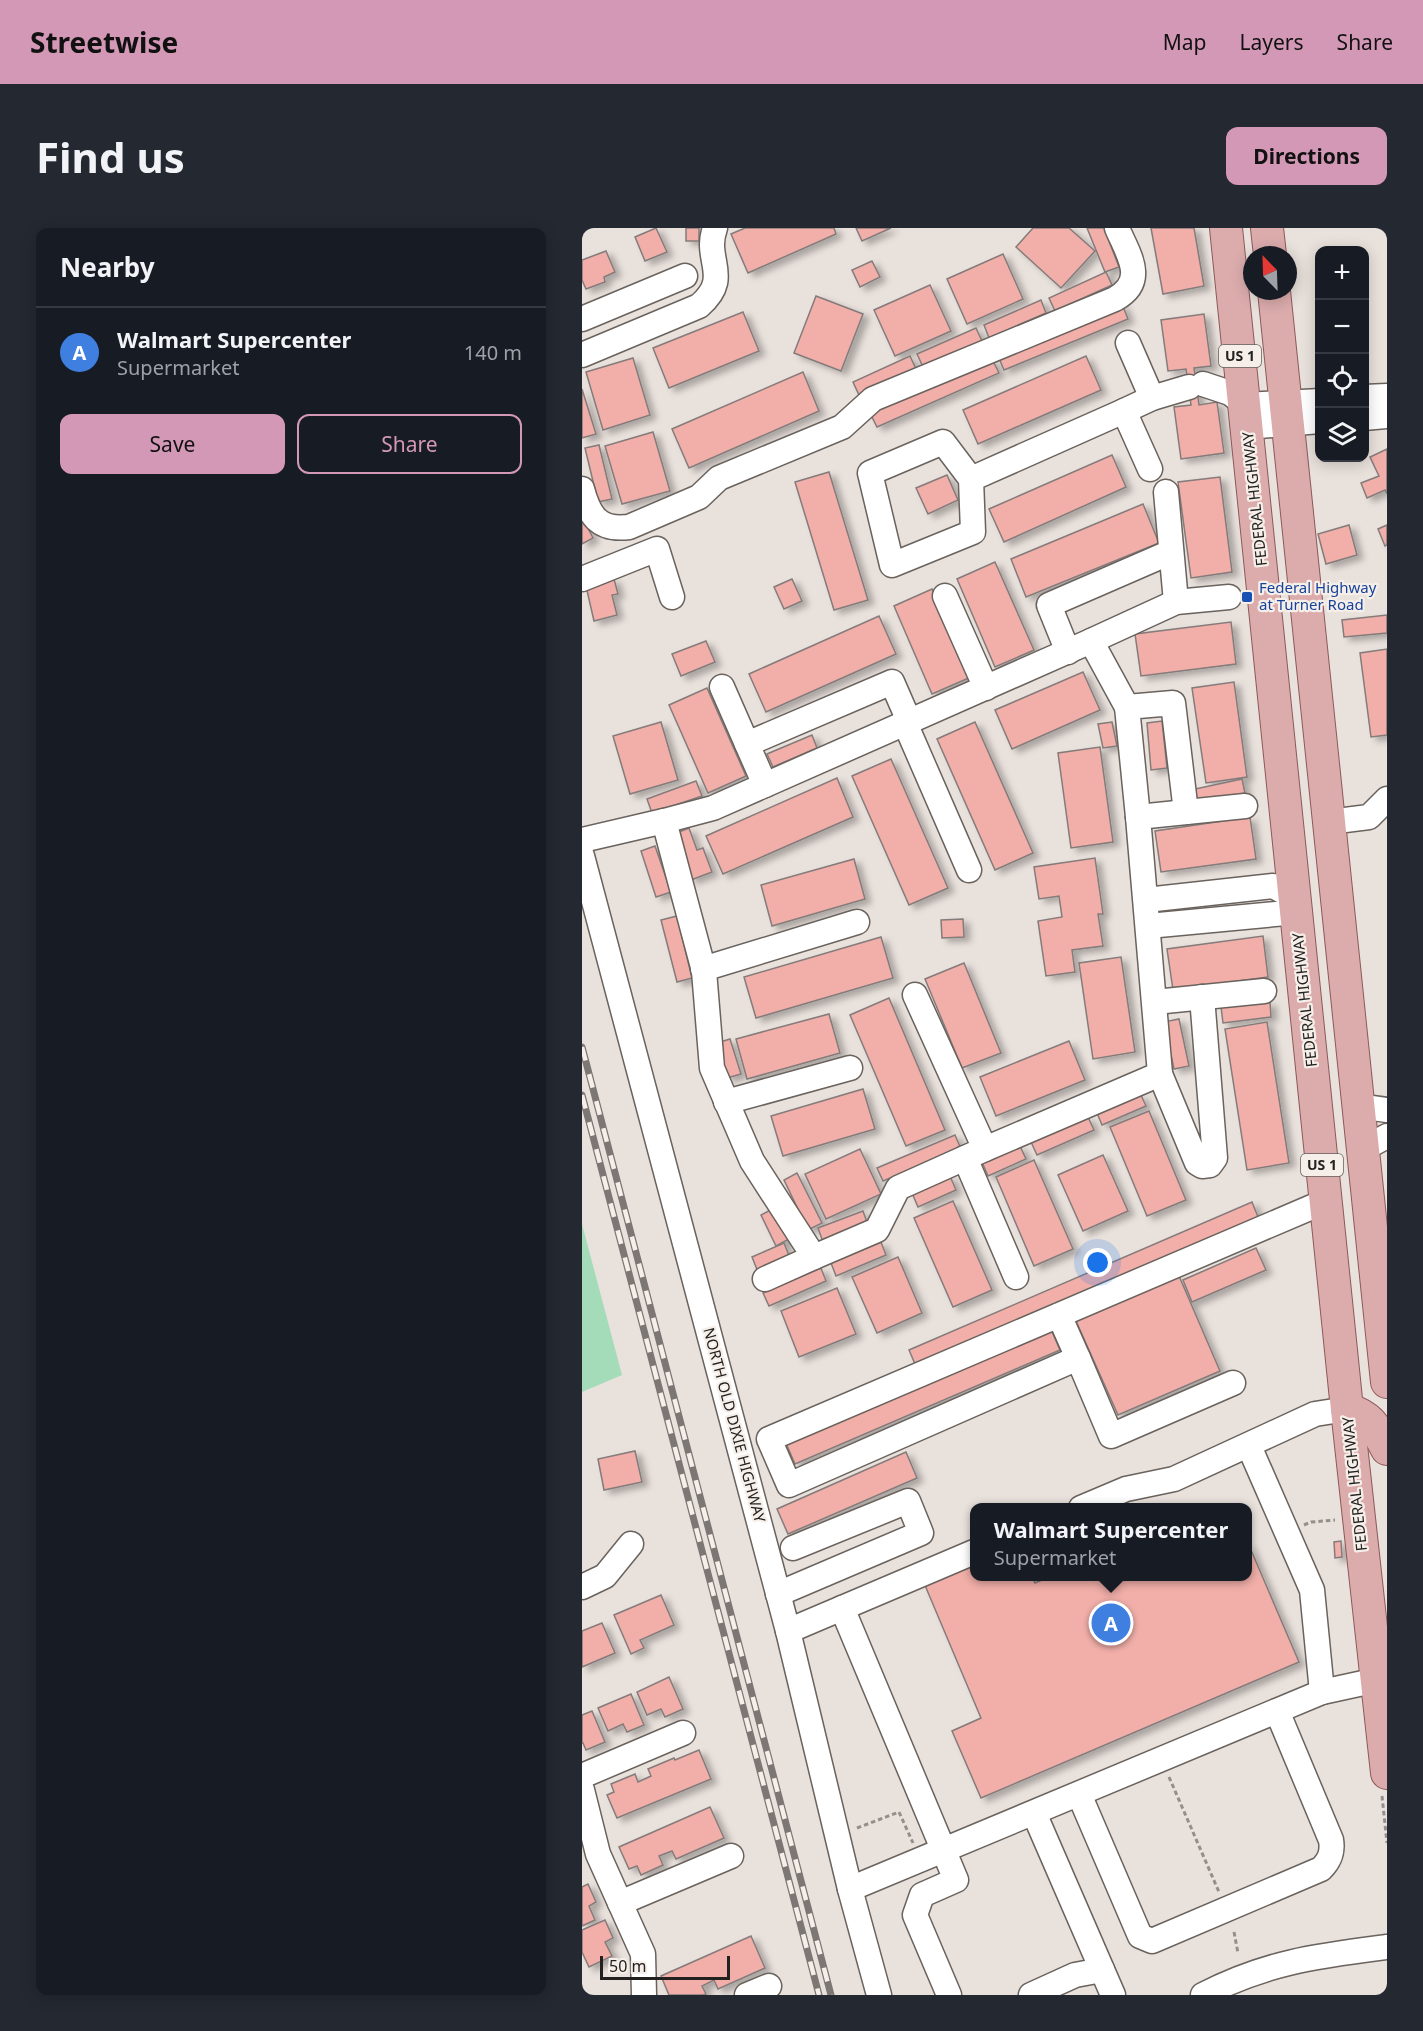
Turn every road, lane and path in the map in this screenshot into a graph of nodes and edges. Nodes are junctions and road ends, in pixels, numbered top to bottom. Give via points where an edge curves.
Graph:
1 (715, 228) edge
2 (1117, 228) edge
3 (1226, 228) edge
4 (685, 276) dead end
5 (1275, 300) edge
6 (582, 319) edge
7 (1128, 343) dead end
8 (582, 355) edge
9 (1240, 363) junction
10 (1196, 386) junction
11 (1387, 396) edge
12 (1369, 397) edge
13 (1152, 398) junction
14 (1315, 403) edge
15 (1124, 411) junction
16 (1286, 414) junction
17 (1246, 416) junction
18 (1387, 416) edge
19 (1369, 418) edge
20 (1315, 420) edge
21 (1150, 469) dead end
22 (971, 479) junction
23 (582, 489) edge
24 (1166, 492) dead end
25 (1171, 552) junction
26 (582, 579) edge
27 (945, 596) dead end
28 (672, 597) dead end
29 (1229, 597) dead end
30 (1176, 603) junction
31 (1091, 641) junction
32 (1068, 652) junction
33 (722, 687) dead end
34 (986, 688) junction
35 (1127, 707) junction
36 (907, 722) junction
37 (747, 744) junction
38 (765, 785) junction
39 (1387, 799) edge
40 (1245, 806) dead end
41 (1186, 812) junction
42 (1138, 817) junction
43 (664, 821) junction
44 (1329, 822) junction
45 (582, 840) edge
46 (582, 856) edge
47 (969, 870) dead end
48 (1146, 900) junction
49 (1296, 905) junction
50 (857, 922) dead end
51 (1148, 926) junction
52 (703, 969) junction
53 (1264, 992) dead end
54 (915, 995) dead end
55 (1202, 997) junction
56 (1155, 1002) junction
57 (850, 1068) dead end
58 (1160, 1074) junction
59 (726, 1102) junction
60 (1373, 1108) edge
61 (1375, 1143) edge
62 (975, 1153) junction
63 (1366, 1182) junction
64 (1325, 1196) junction
65 (814, 1257) junction
66 (1016, 1277) dead end
67 (765, 1279) dead end
68 (1059, 1315) junction
69 (1078, 1358) junction
70 (1387, 1382) edge
71 (1233, 1383) dead end
72 (1347, 1409) junction
73 (1249, 1446) junction
74 (1387, 1449) edge
75 (1093, 1503) edge
76 (1343, 1520) dead end
77 (1298, 1527) dead end
78 (631, 1544) dead end
79 (793, 1548) dead end
80 (970, 1554) edge
81 (582, 1587) edge
82 (778, 1594) junction
83 (842, 1608) junction
84 (788, 1631) junction
85 (1377, 1680) junction
86 (1322, 1692) junction
87 (1277, 1711) junction
88 (683, 1733) dead end
89 (1161, 1760) junction
90 (1387, 1773) edge
91 (582, 1776) edge
92 (582, 1790) edge
93 (1079, 1794) junction
94 (1034, 1813) junction
95 (857, 1828) dead end
96 (920, 1841) dead end
97 (944, 1850) junction
98 (731, 1856) dead end
99 (850, 1889) junction
100 (1222, 1900) dead end
101 (620, 1902) junction
102 (1234, 1932) dead end
103 (1387, 1947) edge
104 (1238, 1953) dead end
105 (1102, 1970) junction
106 (1213, 1993) edge
107 (644, 1995) edge
108 (879, 1995) edge
109 (949, 1995) edge
110 (1031, 1995) edge
111 (1113, 1995) edge

1 - 8 street via 711,251 717,277 708,298 699,306
2 - 23 street via 1134,272 1129,289 1115,299 873,399 842,427 719,478 699,497 629,527 608,527 599,522 591,515
3 - 9 main road, FEDERAL HIGHWAY / US 1
4 - 6 street
5 - 16 main road, US 1
7 - 13 street
9 - 10 street
9 - 17 main road, FEDERAL HIGHWAY / US 1
10 - 13 street
10 - 17 street via 1230,393
11 - 12 street
13 - 15 street
14 - 16 street
15 - 21 street
15 - 22 street
16 - 17 street
16 - 20 street
16 - 44 main road, US 1
17 - 49 main road, FEDERAL HIGHWAY / US 1
18 - 19 street
22 - 22 street via 943,442 870,473 892,565 973,532
24 - 25 street
25 - 30 street
25 - 32 street via 1049,605
26 - 28 street via 657,549
27 - 34 street
29 - 30 street
30 - 31 street
31 - 32 street
31 - 35 street
32 - 34 street
33 - 37 street
34 - 36 street
35 - 41 street via 1173,703
35 - 42 street
36 - 37 street via 892,682
36 - 38 street
36 - 47 street
37 - 38 street
38 - 43 street via 713,808
39 - 44 street via 1369,817
40 - 41 street
41 - 42 street
42 - 48 street
43 - 45 street
43 - 52 street
44 - 60 main road, US 1
46 - 82 street, NORTH OLD DIXIE HIGHWAY
48 - 49 street via 1273,886
48 - 51 street
49 - 51 street
49 - 63 main road via 1314,910 1328,939 1350,1146 1356,1167
49 - 64 main road, FEDERAL HIGHWAY / US 1
50 - 52 street
51 - 56 street
52 - 59 street via 712,1068
53 - 55 street
54 - 62 street
55 - 56 street
55 - 58 street via 1215,1158 1210,1164 1197,1163
56 - 58 street
57 - 59 street
58 - 62 street
59 - 65 street via 752,1161
60 - 61 main road, US 1
61 - 63 main road, US 1
62 - 65 street via 898,1188 877,1230
62 - 66 street
63 - 70 main road, US 1
64 - 68 street
64 - 70 main road via 1339,1216 1344,1237 1354,1351 1359,1366 1371,1378
64 - 72 main road, FEDERAL HIGHWAY / US 1
65 - 67 street
68 - 69 street
68 - 69 street via 769,1439 789,1485
69 - 71 street via 1111,1436
72 - 73 street via 1315,1414
72 - 74 main road via 1362,1414 1374,1425
72 - 85 main road, FEDERAL HIGHWAY / US 1
73 - 75 street via 1174,1479 1126,1489
73 - 86 street via 1312,1590
76 - 77 path
78 - 81 street via 605,1576
79 - 82 street via 908,1501 921,1533
80 - 83 street
82 - 84 street, NORTH OLD DIXIE HIGHWAY
83 - 84 street
83 - 97 street
84 - 99 street, NORTH OLD DIXIE HIGHWAY
85 - 86 street
85 - 90 main road, FEDERAL HIGHWAY / US 1
86 - 87 street
87 - 89 street
87 - 93 street via 1331,1840 1331,1856 1321,1869 1162,1937 1152,1941 1140,1936
88 - 91 street
89 - 93 street
89 - 100 path
92 - 101 street via 598,1854
93 - 94 street
94 - 97 street
94 - 105 street
95 - 96 path via 899,1812 913,1844
97 - 99 street
97 - 109 street via 956,1880 922,1895 915,1915
98 - 101 street
99 - 108 street, NORTH OLD DIXIE HIGHWAY
101 - 107 street via 643,1954
102 - 104 path
103 - 106 street via 1315,1956 1274,1966
105 - 110 street via 1075,1976
105 - 111 street

